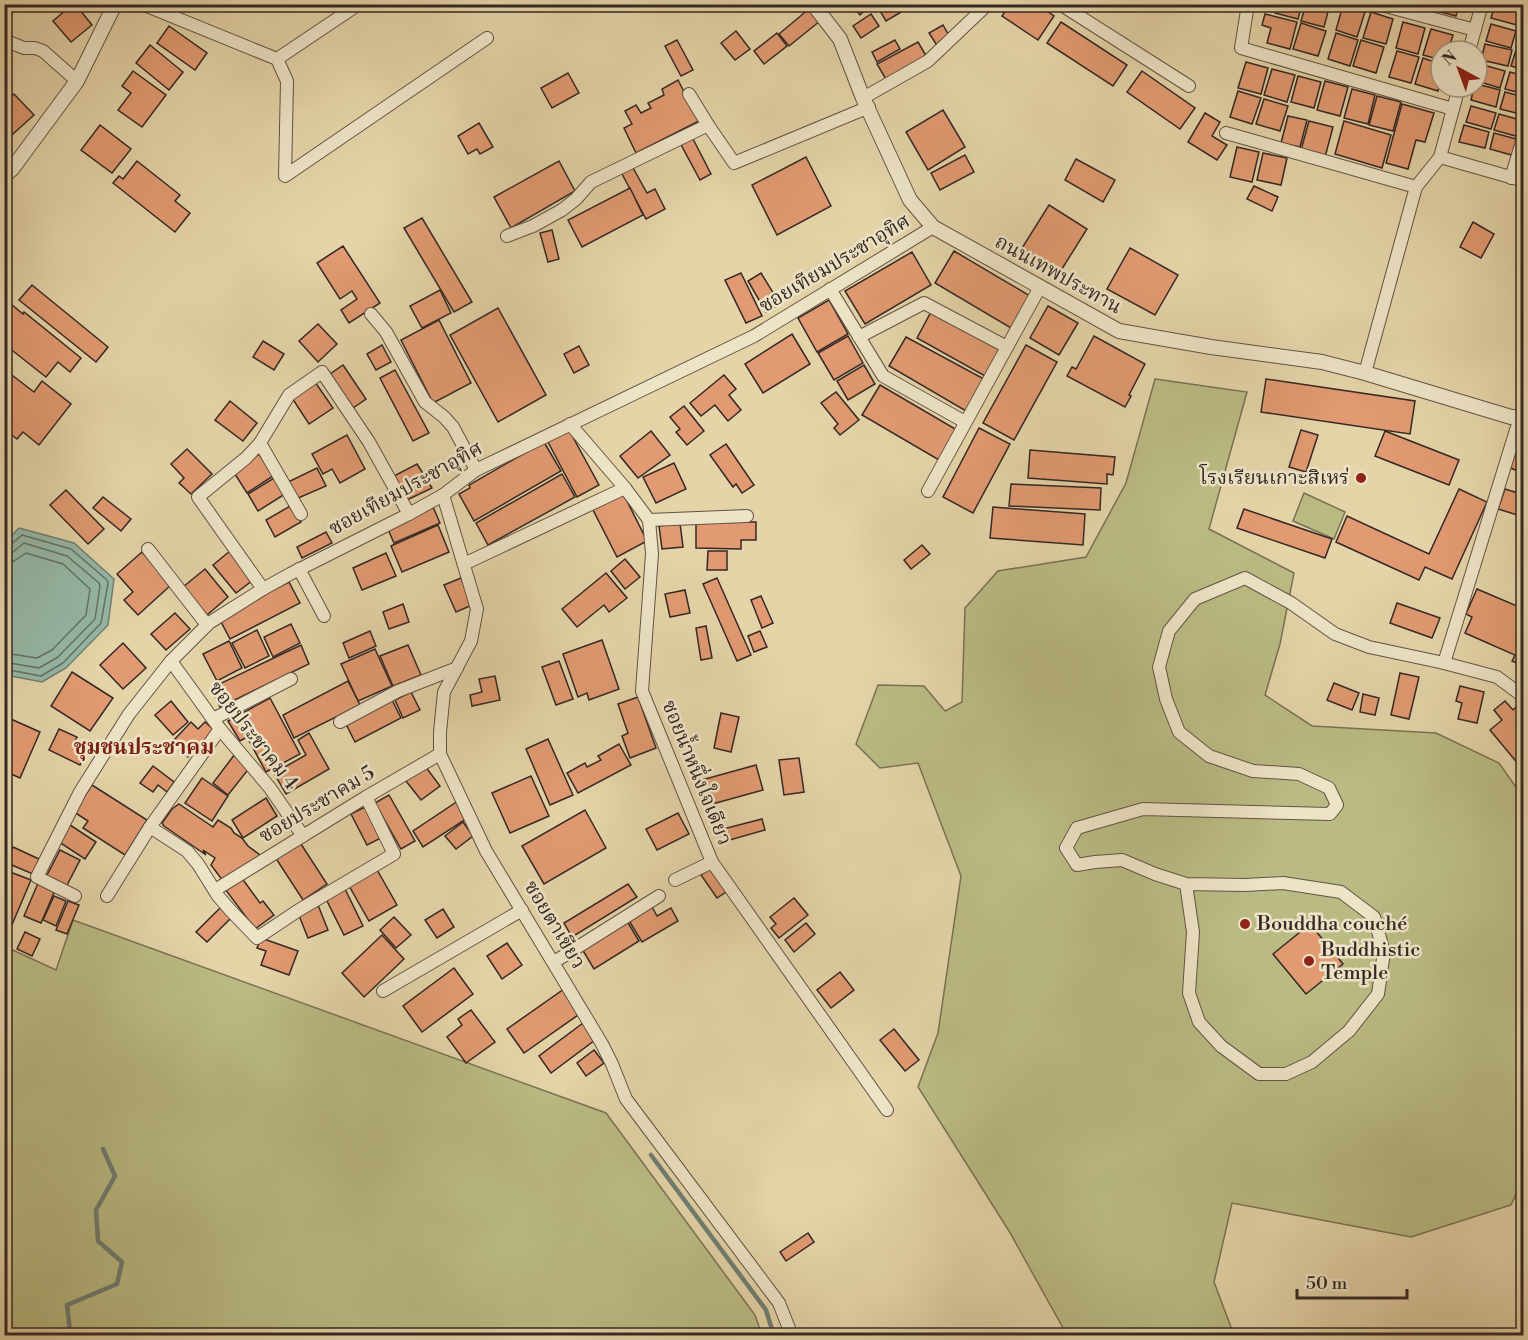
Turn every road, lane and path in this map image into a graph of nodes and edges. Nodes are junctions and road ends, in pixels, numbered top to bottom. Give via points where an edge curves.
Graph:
1 (116, 4) edge
2 (142, 4) edge
3 (359, 4) edge
4 (813, 4) edge
5 (988, 4) edge
6 (1060, 4) edge
7 (1248, 4) edge
8 (1378, 4) edge
9 (1482, 4) edge
10 (1475, 30) junction
11 (487, 38) dead end
12 (1472, 39) edge
13 (4, 40) edge
14 (277, 59) junction
15 (77, 81) junction
16 (1189, 86) dead end
17 (689, 94) dead end
18 (1457, 99) edge
19 (866, 103) junction
20 (1454, 109) junction
21 (708, 125) junction
22 (1226, 133) dead end
23 (1524, 135) edge
24 (1440, 157) junction
25 (7, 170) edge
26 (1517, 180) edge
27 (1416, 188) junction
28 (933, 227) junction
29 (507, 236) dead end
30 (1040, 287) junction
31 (830, 289) junction
32 (371, 314) dead end
33 (859, 337) junction
34 (1007, 347) junction
35 (1365, 373) junction
36 (1522, 417) edge
37 (965, 422) junction
38 (570, 424) junction
39 (260, 443) junction
40 (476, 470) junction
41 (625, 488) junction
42 (928, 491) dead end
43 (443, 495) junction
44 (301, 514) dead end
45 (409, 514) junction
46 (747, 516) dead end
47 (649, 520) junction
48 (148, 549) dead end
49 (464, 564) junction
50 (299, 569) junction
51 (264, 588) junction
52 (324, 616) dead end
53 (207, 625) junction
54 (171, 661) junction
55 (1444, 663) junction
56 (457, 668) junction
57 (291, 679) dead end
58 (1524, 697) edge
59 (340, 722) dead end
60 (217, 724) junction
61 (440, 754) junction
62 (366, 797) junction
63 (150, 827) junction
64 (303, 836) junction
65 (712, 862) junction
66 (675, 880) dead end
67 (1186, 884) junction
68 (215, 890) junction
69 (75, 896) dead end
70 (108, 896) dead end
71 (659, 896) dead end
72 (522, 910) junction
73 (554, 962) junction
74 (383, 991) dead end
75 (887, 1110) dead end
76 (792, 1335) edge

1 - 15 street
2 - 14 street
3 - 14 street
4 - 19 street, ถนนเทพประทาน via 840,39
5 - 19 street via 928,61
6 - 16 street
7 - 20 street via 1241,48
8 - 10 street
9 - 10 street
10 - 12 street
11 - 14 street via 285,176 287,81
13 - 15 street via 43,51
15 - 25 street
17 - 21 street
18 - 20 street
19 - 21 street via 734,163
19 - 28 street, ถนนเทพประทาน via 910,200
20 - 24 street
21 - 29 street via 591,182 562,210
22 - 27 street
23 - 26 street
24 - 26 street
24 - 27 street
27 - 35 street
28 - 30 street, ถนนเทพประทาน
28 - 31 street, ซอยเทียมประชาอุทิศ
30 - 34 street
30 - 35 street, ถนนเทพประทาน via 1119,332 1322,362
31 - 33 street
31 - 38 street, ซอยเทียมประชาอุทิศ via 754,336
32 - 40 street via 386,332 424,402 453,427
33 - 34 street via 924,303
33 - 37 street via 883,376
34 - 37 street
35 - 36 street, ถนนเทพประทาน
36 - 55 street
37 - 42 street
38 - 40 street, ซอยเทียมประชาอุทิศ
38 - 41 street
39 - 44 street
39 - 45 street via 289,394 322,372 369,442
39 - 51 street via 198,497
40 - 43 street, ซอยเทียมประชาอุทิศ
41 - 47 street
41 - 49 street
43 - 45 street, ซอยเทียมประชาอุทิศ
43 - 49 street, ซอยตาเขียว
45 - 50 street, ซอยเทียมประชาอุทิศ
46 - 47 street
47 - 65 street, ซอยน้ำหนึ่งใจเดียว via 652,554 642,691
48 - 53 street
49 - 56 street, ซอยตาเขียว via 477,609 471,641
50 - 51 street, ซอยเทียมประชาอุทิศ
50 - 52 street
51 - 53 street, ซอยเทียมประชาอุทิศ
53 - 54 street, ซอยเทียมประชาอุทิศ
54 - 60 street, ซอยประชาคม 4
54 - 69 street, ซอยเทียมประชาอุทิศ via 129,714 80,792 37,877
55 - 58 street via 1497,677
55 - 67 street via 1369,647 1335,634 1291,603 1245,578 1195,599 1169,631 1159,667 1179,732 1209,756 1252,771 1299,774 1329,788 1337,805 1330,814 1143,809 1077,828 1066,848 1077,865 1122,860
56 - 59 street via 398,691
56 - 61 street, ซอยตาเขียว via 444,693
57 - 60 street
60 - 63 street
60 - 64 street, ซอยประชาคม 4 via 270,788
61 - 62 street, ซอยประชาคม 5
61 - 72 street, ซอยตาเขียว via 486,851
62 - 64 street, ซอยประชาคม 5
62 - 68 street via 394,854 257,938
63 - 68 street via 193,856
63 - 70 street
64 - 68 street, ซอยประชาคม 5
65 - 66 street
65 - 75 street, ซอยน้ำหนึ่งใจเดียว
67 - 67 street via 1193,932 1189,993 1199,1022 1221,1046 1259,1074 1286,1074 1312,1062 1349,1031 1378,994 1384,952 1374,917 1341,892 1283,883
71 - 73 street
72 - 73 street, ซอยตาเขียว
72 - 74 street
73 - 76 street, ซอยตาเขียว via 602,1044 626,1099 779,1303

